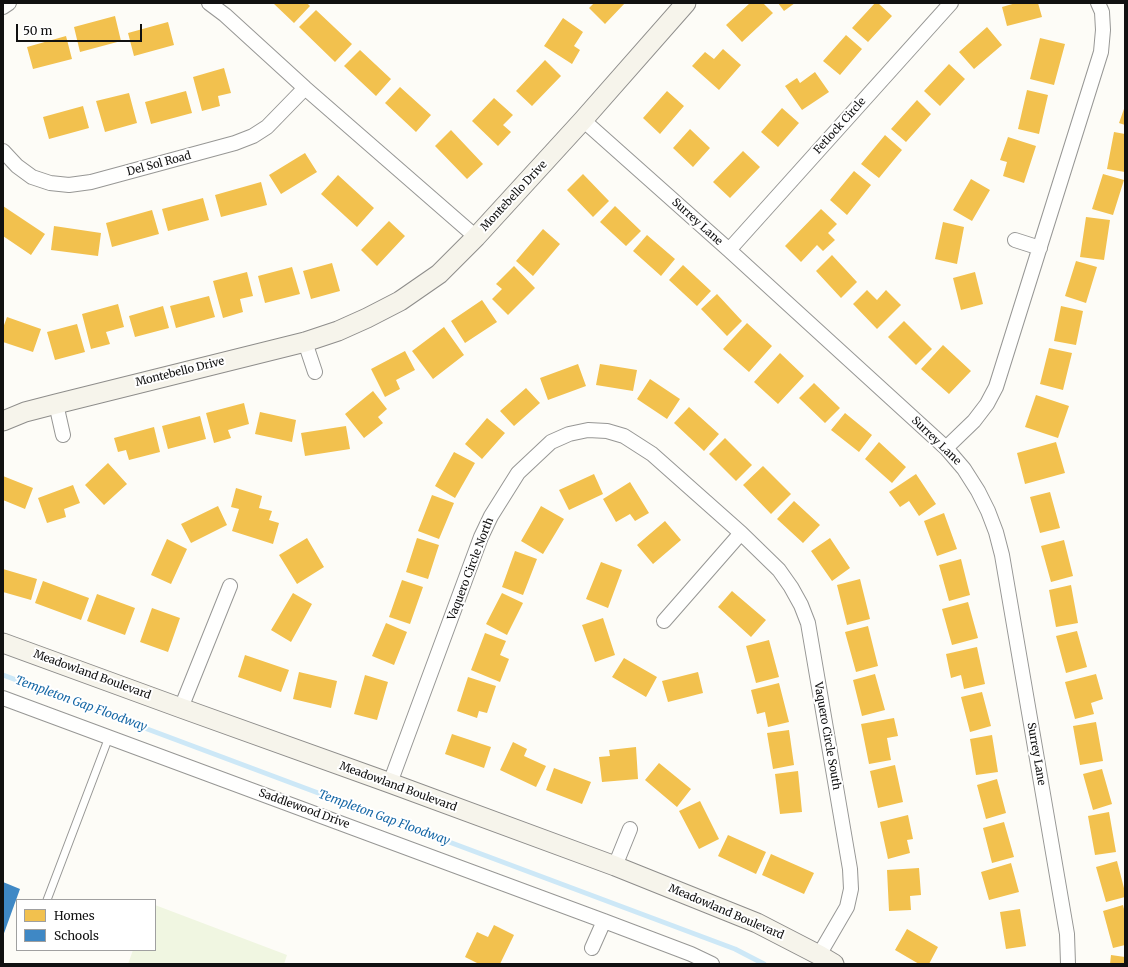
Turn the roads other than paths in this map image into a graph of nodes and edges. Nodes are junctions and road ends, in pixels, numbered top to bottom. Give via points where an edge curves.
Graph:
1 (8, 3) edge
2 (209, 3) edge
3 (686, 3) edge
4 (951, 3) edge
5 (1098, 3) edge
6 (3, 7) edge
7 (305, 88) junction
8 (583, 120) junction
9 (3, 151) edge
10 (476, 237) junction
11 (1015, 240) dead end
12 (1040, 248) junction
13 (729, 250) junction
14 (305, 342) junction
15 (315, 372) dead end
16 (56, 404) junction
17 (3, 421) edge
18 (63, 435) dead end
19 (946, 448) junction
20 (717, 512) joint
21 (741, 533) junction
22 (230, 586) dead end
23 (664, 621) dead end
24 (3, 642) edge
25 (3, 698) edge
26 (181, 708) junction
27 (109, 737) junction
28 (390, 783) junction
29 (630, 829) dead end
30 (615, 866) junction
31 (47, 899) edge
32 (604, 921) junction
33 (592, 948) dead end
34 (826, 959) edge
35 (712, 964) edge
36 (1068, 964) edge

1 - 6 street
2 - 7 street
3 - 8 street, Montebello Drive
4 - 13 street, Fetlock Circle
5 - 12 street via 1102,12 1101,52
7 - 9 street, Del Sol Road via 267,127 253,136 91,182 69,185 50,183 32,177
7 - 10 street
8 - 10 street, Montebello Drive
8 - 13 street, Surrey Lane
10 - 14 street, Montebello Drive via 439,274 400,301 345,328
11 - 12 street
12 - 19 street via 996,387 974,421
13 - 19 street, Surrey Lane
14 - 15 street
14 - 16 street, Montebello Drive
16 - 17 street, Montebello Drive
16 - 18 street
19 - 36 street, Surrey Lane via 978,490 988,510 1002,555 1067,934
20 - 21 street, Vaquero Circle South
20 - 28 street, Vaquero Circle North via 652,454 624,436 607,431 588,430 568,434 551,442 518,473 481,537
21 - 23 street
21 - 34 street, Vaquero Circle South via 779,570 801,605 808,623 850,869 851,889 847,907
22 - 26 street
24 - 26 street, Meadowland Boulevard
25 - 27 street, Saddlewood Drive
26 - 28 street, Meadowland Boulevard
27 - 31 lane
27 - 32 street, Saddlewood Drive
28 - 30 street, Meadowland Boulevard
29 - 30 street
30 - 34 street, Meadowland Boulevard via 757,923
32 - 33 street
32 - 35 street, Saddlewood Drive

